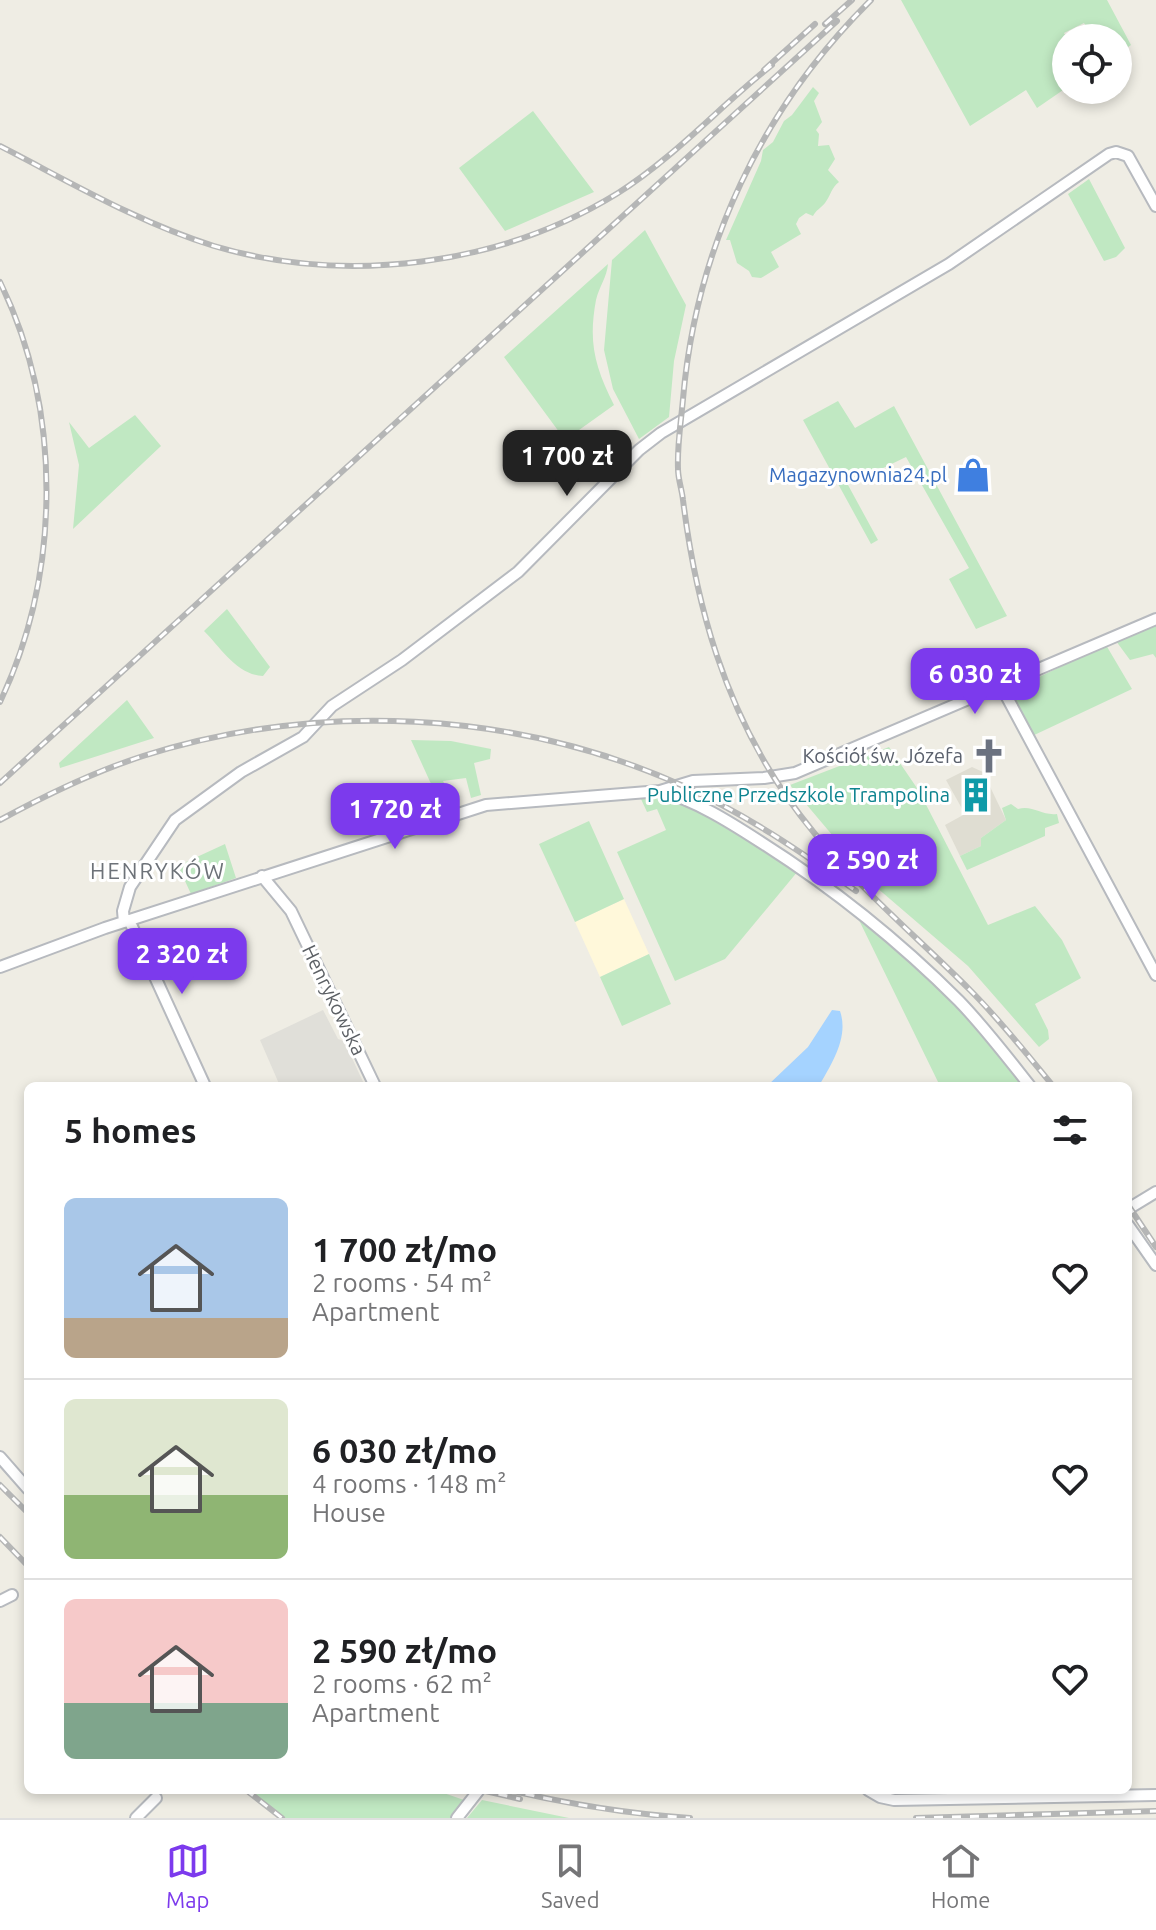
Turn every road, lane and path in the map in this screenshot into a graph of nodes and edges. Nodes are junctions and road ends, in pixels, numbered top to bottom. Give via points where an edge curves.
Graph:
1 (1156, 206) edge
2 (1156, 619) edge
3 (1001, 686) junction
4 (660, 791) junction
5 (262, 876) junction
6 (126, 921) junction
7 (0, 967) edge
8 (1156, 975) edge
9 (203, 1082) edge
10 (373, 1082) edge
11 (1027, 1082) edge
12 (1156, 1192) edge
13 (1132, 1207) edge
14 (1132, 1231) edge
15 (1156, 1265) edge
16 (0, 1457) edge
17 (24, 1484) edge
18 (12, 1595) dead end
19 (0, 1601) edge
20 (476, 1794) edge
21 (875, 1794) edge
22 (1072, 1794) edge
23 (1129, 1794) edge
24 (1156, 1795) edge
25 (156, 1798) dead end
26 (136, 1818) edge
27 (457, 1818) edge

1 - 6 street via 1128,156 1109,154 949,264 661,433 518,572 332,706 303,737 241,772 175,820 130,887 123,911
2 - 3 street
3 - 4 street via 795,773 693,781
3 - 8 street
4 - 5 street via 486,805
4 - 11 street via 685,798 746,832 856,911 960,1002
5 - 6 street
5 - 10 street, Henrykowska via 291,911
6 - 7 street
6 - 9 street
12 - 13 street
14 - 15 street
16 - 17 street
18 - 19 street
20 - 27 street
21 - 22 street via 894,1800
23 - 24 street
25 - 26 street

